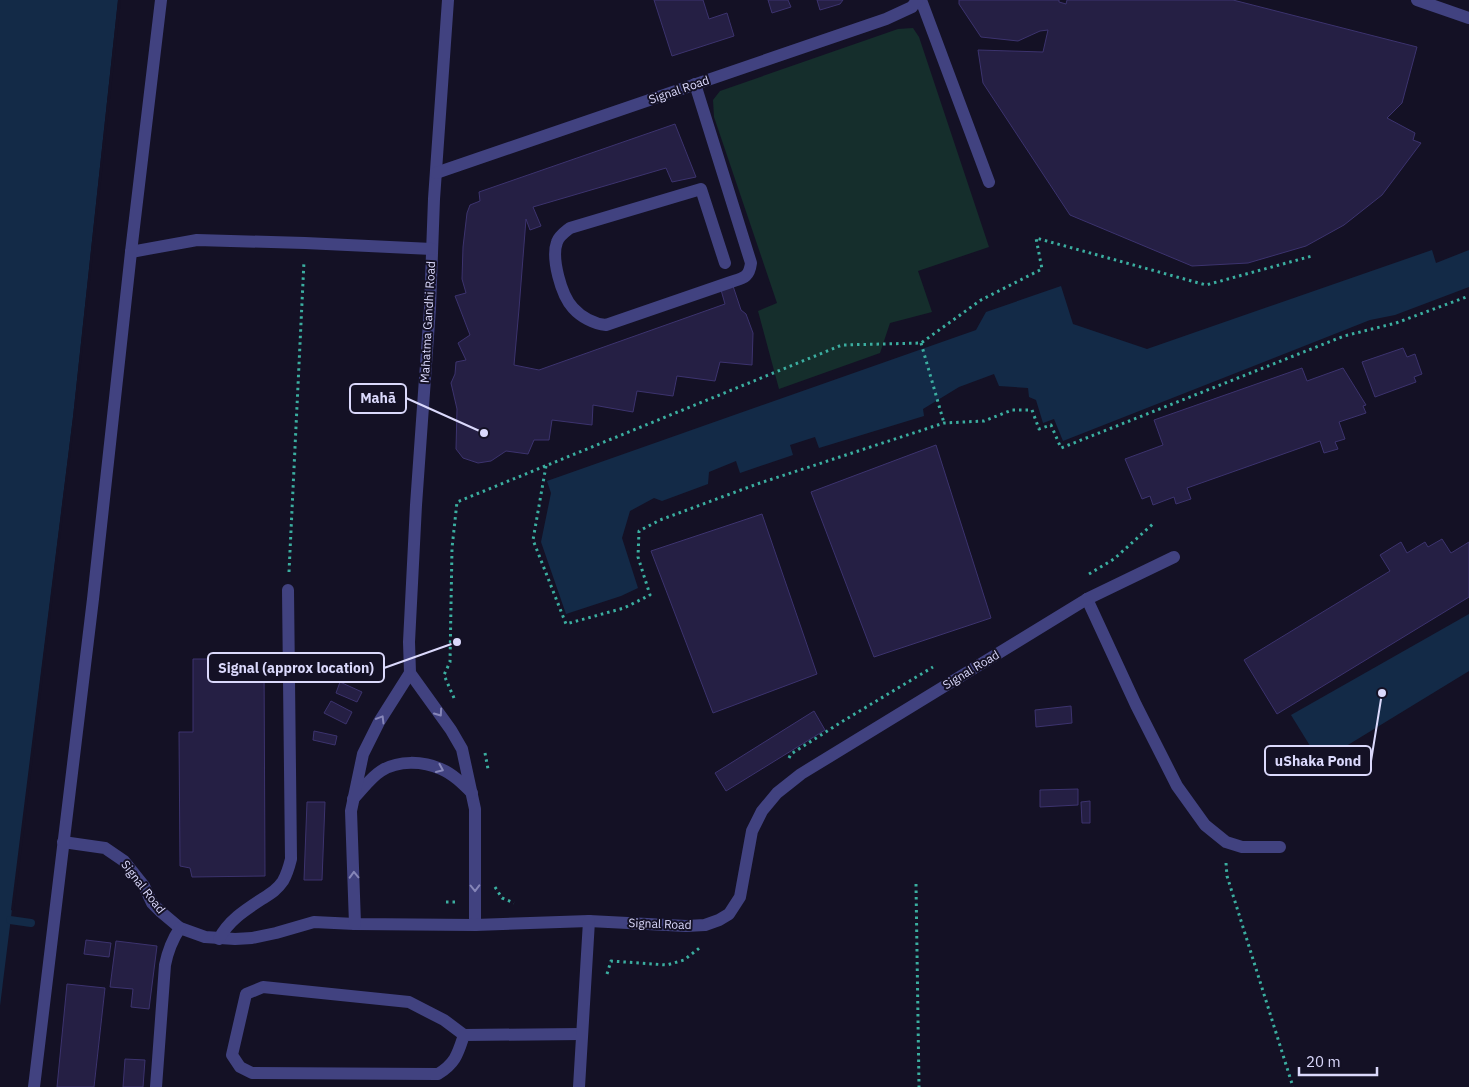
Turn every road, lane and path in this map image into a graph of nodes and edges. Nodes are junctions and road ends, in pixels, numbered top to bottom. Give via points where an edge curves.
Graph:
1 (161, 0) edge
2 (448, 0) edge
3 (919, 0) edge
4 (1417, 0) edge
5 (1469, 18) edge
6 (695, 84) junction
7 (436, 173) junction
8 (989, 182) dead end
9 (305, 243) junction
10 (432, 249) junction
11 (131, 252) junction
12 (1312, 256) dead end
13 (725, 263) dead end
14 (1469, 296) edge
15 (921, 343) junction
16 (944, 423) junction
17 (546, 466) junction
18 (1155, 522) dead end
19 (1174, 557) dead end
20 (1088, 575) dead end
21 (288, 590) joint
22 (1088, 599) junction
23 (935, 666) dead end
24 (410, 673) junction
25 (455, 701) dead end
26 (482, 745) dead end
27 (786, 761) dead end
28 (488, 771) dead end
29 (472, 792) junction
30 (353, 799) junction
31 (63, 842) junction
32 (1226, 842) junction
33 (1280, 847) dead end
34 (494, 882) dead end
35 (916, 884) dead end
36 (519, 906) dead end
37 (719, 920) junction
38 (588, 921) junction
39 (355, 924) junction
40 (475, 924) junction
41 (180, 928) junction
42 (219, 938) junction
43 (605, 980) dead end
44 (582, 1034) junction
45 (464, 1035) junction
46 (34, 1087) edge
47 (156, 1087) edge
48 (579, 1087) edge
49 (919, 1087) edge
50 (1293, 1087) edge

1 - 11 street
2 - 7 street, Mahatma Gandhi Road
3 - 6 street, Signal Road via 912,7 886,19
3 - 8 street
4 - 5 street
6 - 7 street, Signal Road
6 - 13 street via 751,262 749,274 606,325 592,322 572,307 561,286 556,260 558,240 570,228 701,189
7 - 10 street, Mahatma Gandhi Road
9 - 10 street
9 - 11 street via 197,240
9 - 21 path
10 - 24 street, Mahatma Gandhi Road via 415,514
11 - 31 street
12 - 15 path via 1206,285 1036,238 1042,269 981,300
14 - 16 path via 1396,323 1344,336 1060,448 1051,425 1039,429 1032,410 1012,410 984,421
15 - 16 path
15 - 17 path via 842,345
16 - 17 path via 757,484 639,531 638,557 650,595 624,608 566,624 533,540
17 - 25 path via 458,502 452,548 450,662 444,675
18 - 20 path via 1114,559
19 - 22 street, Signal Road
21 - 42 street via 291,859 288,872 273,893 233,920
22 - 32 street via 1177,786 1204,825
22 - 37 street, Signal Road via 801,774 777,794 762,811 752,831 740,897 729,914
23 - 27 path via 791,754
24 -> 29 street via 462,749
30 -> 24 street via 363,754
26 - 28 path
30 -> 29 street via 379,772 404,763 442,769
29 -> 40 street via 475,809
39 -> 30 street
31 - 41 street, Signal Road via 105,848 124,861 144,886 152,903
31 - 46 street
32 - 33 street via 1242,847
32 - 50 path via 1227,876
34 - 36 path via 502,898
35 - 49 path
37 - 38 street, Signal Road via 686,926
37 - 43 path via 702,945 684,960 667,965 611,961
38 - 40 street, Signal Road
38 - 44 street
39 - 40 street, Signal Road
39 - 42 street, Signal Road via 314,922 252,938
41 - 42 street, Signal Road via 205,937
41 - 47 street via 165,964
44 - 45 street
44 - 48 street
45 - 45 street via 455,1060 438,1074 252,1073 240,1067 232,1055 246,994 263,987 408,1002 444,1020

